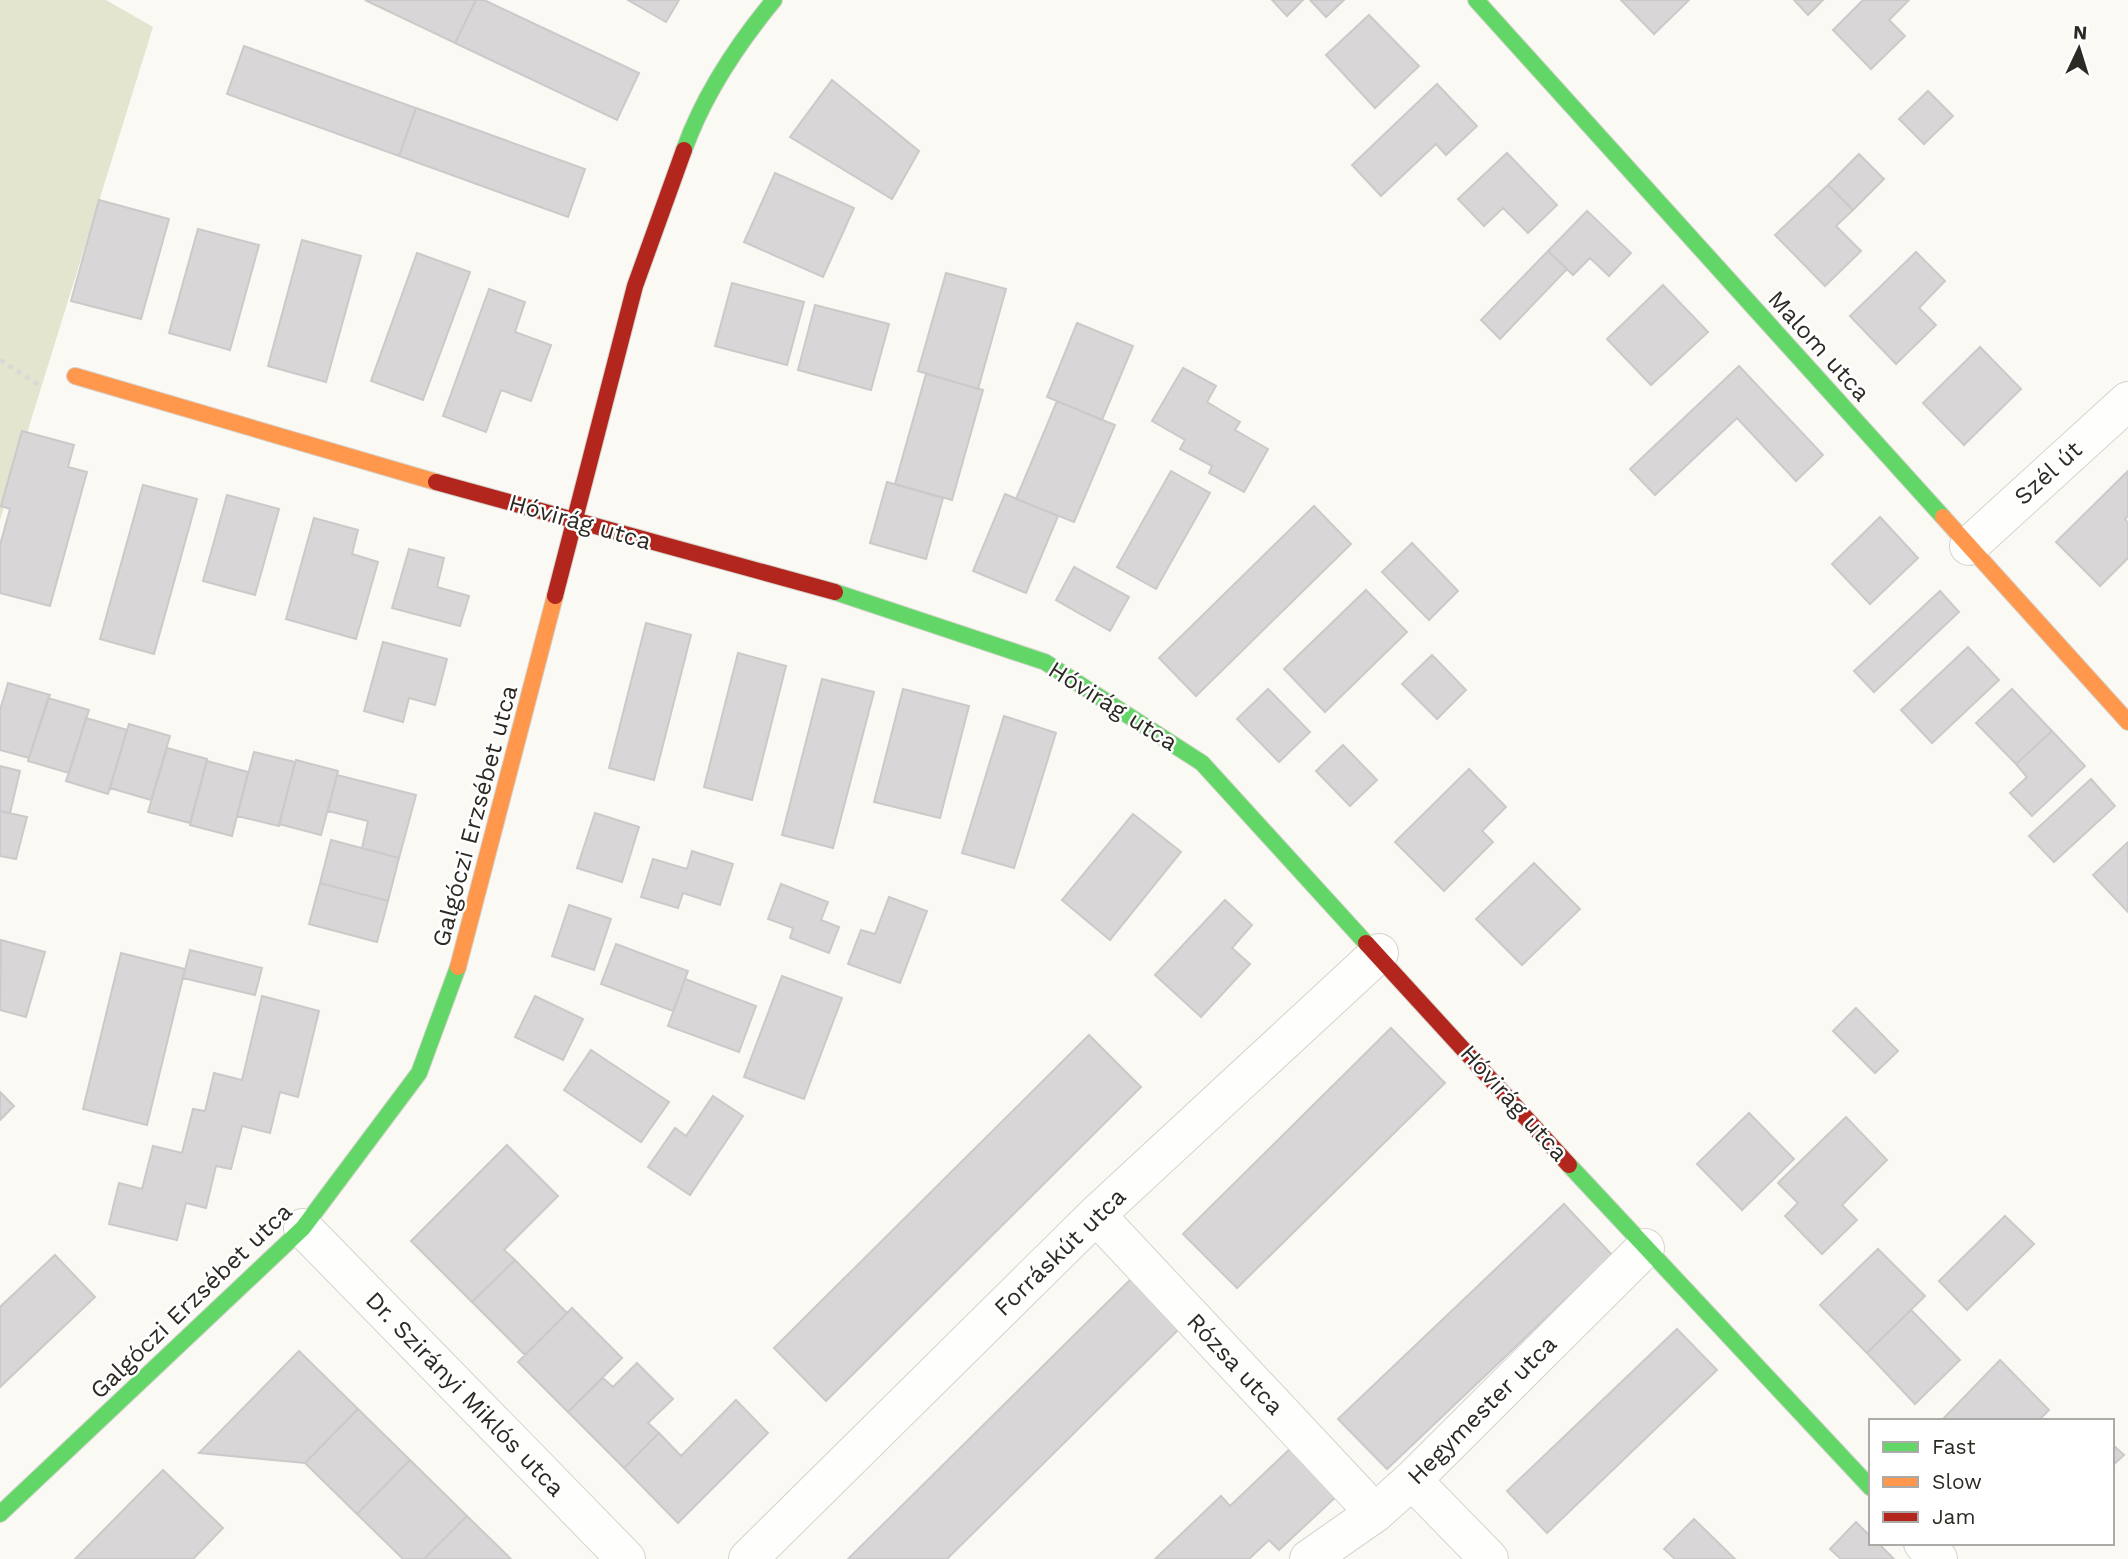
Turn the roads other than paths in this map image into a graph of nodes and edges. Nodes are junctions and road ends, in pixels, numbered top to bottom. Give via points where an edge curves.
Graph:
1 (774, 0) edge
2 (1476, 0) edge
3 (75, 376) dead end
4 (2128, 401) edge
5 (575, 522) junction
6 (1969, 546) junction
7 (2128, 722) edge
8 (1379, 953) junction
9 (1096, 1215) junction
10 (303, 1228) junction
11 (1645, 1248) junction
12 (1412, 1480) junction
13 (1869, 1486) edge
14 (1374, 1513) junction
15 (0, 1514) edge
16 (1925, 1545) edge
17 (626, 1559) edge
18 (748, 1559) edge
19 (1309, 1559) edge
20 (1489, 1559) edge
21 (1938, 1559) edge

1 - 5 street, Galgóczi Erzsébet utca via 743,38 698,112 635,286
2 - 6 street, Malom utca
3 - 5 street, Hóvirág utca
4 - 6 street, Szél út
5 - 8 street, Hóvirág utca via 854,597 1045,662 1202,763
5 - 10 street, Galgóczi Erzsébet utca via 460,963 419,1073
6 - 7 street, Malom utca
8 - 9 street, Forráskút utca
8 - 11 street, Hóvirág utca
9 - 14 street, Rózsa utca
9 - 18 street, Forráskút utca
10 - 15 street, Galgóczi Erzsébet utca
10 - 17 street, Dr. Szirányi Miklós utca
11 - 12 street, Hegymester utca
11 - 13 street, Hóvirág utca
12 - 14 street, Hegymester utca
12 - 20 street
14 - 19 street, Hegymester utca
16 - 21 street

